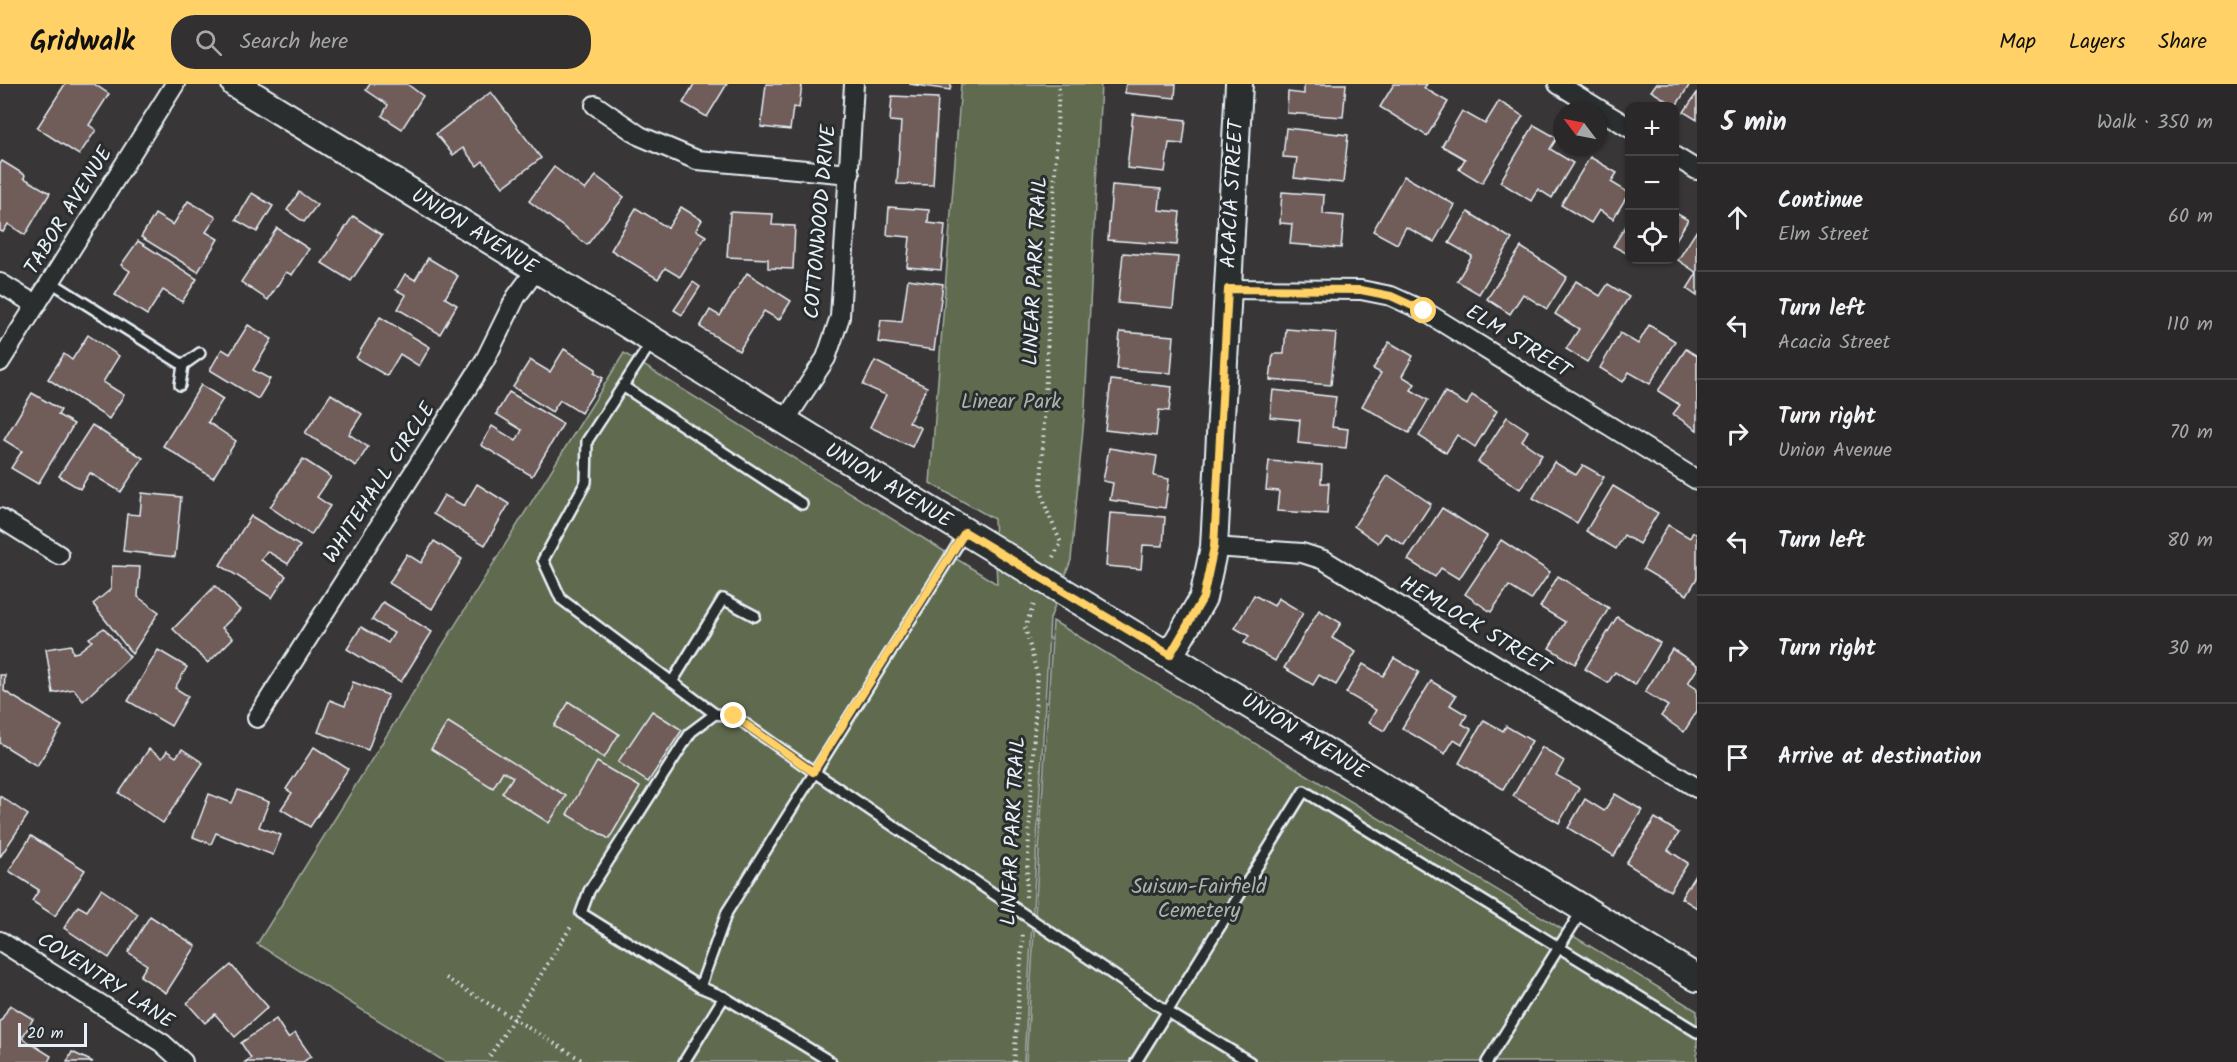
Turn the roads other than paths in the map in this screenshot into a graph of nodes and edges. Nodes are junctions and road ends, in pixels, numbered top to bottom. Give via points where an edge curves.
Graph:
1 (175, 84) edge
2 (235, 84) edge
3 (854, 84) edge
4 (1239, 84) edge
5 (1558, 84) edge
6 (596, 105) dead end
7 (1625, 126) edge
8 (1679, 159) edge
9 (1697, 170) edge
10 (850, 174) junction
11 (536, 270) junction
12 (51, 282) junction
13 (0, 283) edge
14 (1228, 289) junction
15 (36, 305) junction
16 (653, 341) junction
17 (200, 353) dead end
18 (0, 362) edge
19 (183, 365) junction
20 (180, 385) dead end
21 (624, 387) junction
22 (784, 422) junction
23 (1697, 480) edge
24 (802, 504) dead end
25 (0, 518) edge
26 (965, 532) junction
27 (1214, 547) junction
28 (59, 555) dead end
29 (755, 616) dead end
30 (1170, 655) junction
31 (672, 682) junction
32 (715, 714) junction
33 (257, 718) dead end
34 (813, 772) junction
35 (1697, 788) edge
36 (1583, 908) junction
37 (0, 941) edge
38 (1558, 948) junction
39 (1697, 978) edge
40 (700, 987) junction
41 (724, 997) junction
42 (1168, 1012) junction
43 (1697, 1032) edge
44 (183, 1062) edge
45 (684, 1062) edge
46 (831, 1062) edge
47 (1136, 1062) edge
48 (1250, 1062) edge
49 (1487, 1062) edge

1 - 12 street, TABOR AVENUE
2 - 11 street, UNION AVENUE
3 - 10 street, COTTONWOOD DRIVE
4 - 14 street, ACACIA STREET
5 - 7 street
6 - 10 street via 640,135 697,160
8 - 9 street
10 - 22 street, COTTONWOOD DRIVE via 840,317 826,358
11 - 16 street, UNION AVENUE
11 - 33 street, WHITEHALL CIRCLE via 516,297 485,360
12 - 15 street, TABOR AVENUE
12 - 19 lane
13 - 15 street
14 - 23 street, ELM STREET via 1361,290 1391,296 1424,311
14 - 27 street, ACACIA STREET
15 - 18 street, TABOR AVENUE
16 - 21 lane
16 - 22 street, UNION AVENUE
17 - 19 lane
19 - 20 lane
21 - 24 lane
21 - 31 lane via 587,441 586,482 543,560 561,599
22 - 26 street, UNION AVENUE
25 - 28 street
26 - 30 street, UNION AVENUE
26 - 34 lane
27 - 30 street, ACACIA STREET via 1203,598
27 - 35 street, HEMLOCK STREET via 1302,553 1324,560
29 - 31 lane via 723,599
30 - 36 street, UNION AVENUE
31 - 32 lane
32 - 34 lane via 734,716
32 - 40 lane via 691,732 589,891 581,913
34 - 40 lane via 727,912
34 - 42 lane
36 - 38 lane
36 - 39 street, UNION AVENUE
37 - 44 street, COVENTRY LANE via 162,1042
38 - 42 lane via 1304,791
38 - 43 lane
38 - 49 lane
40 - 41 lane
41 - 45 lane
41 - 46 lane
42 - 47 lane
42 - 48 lane

